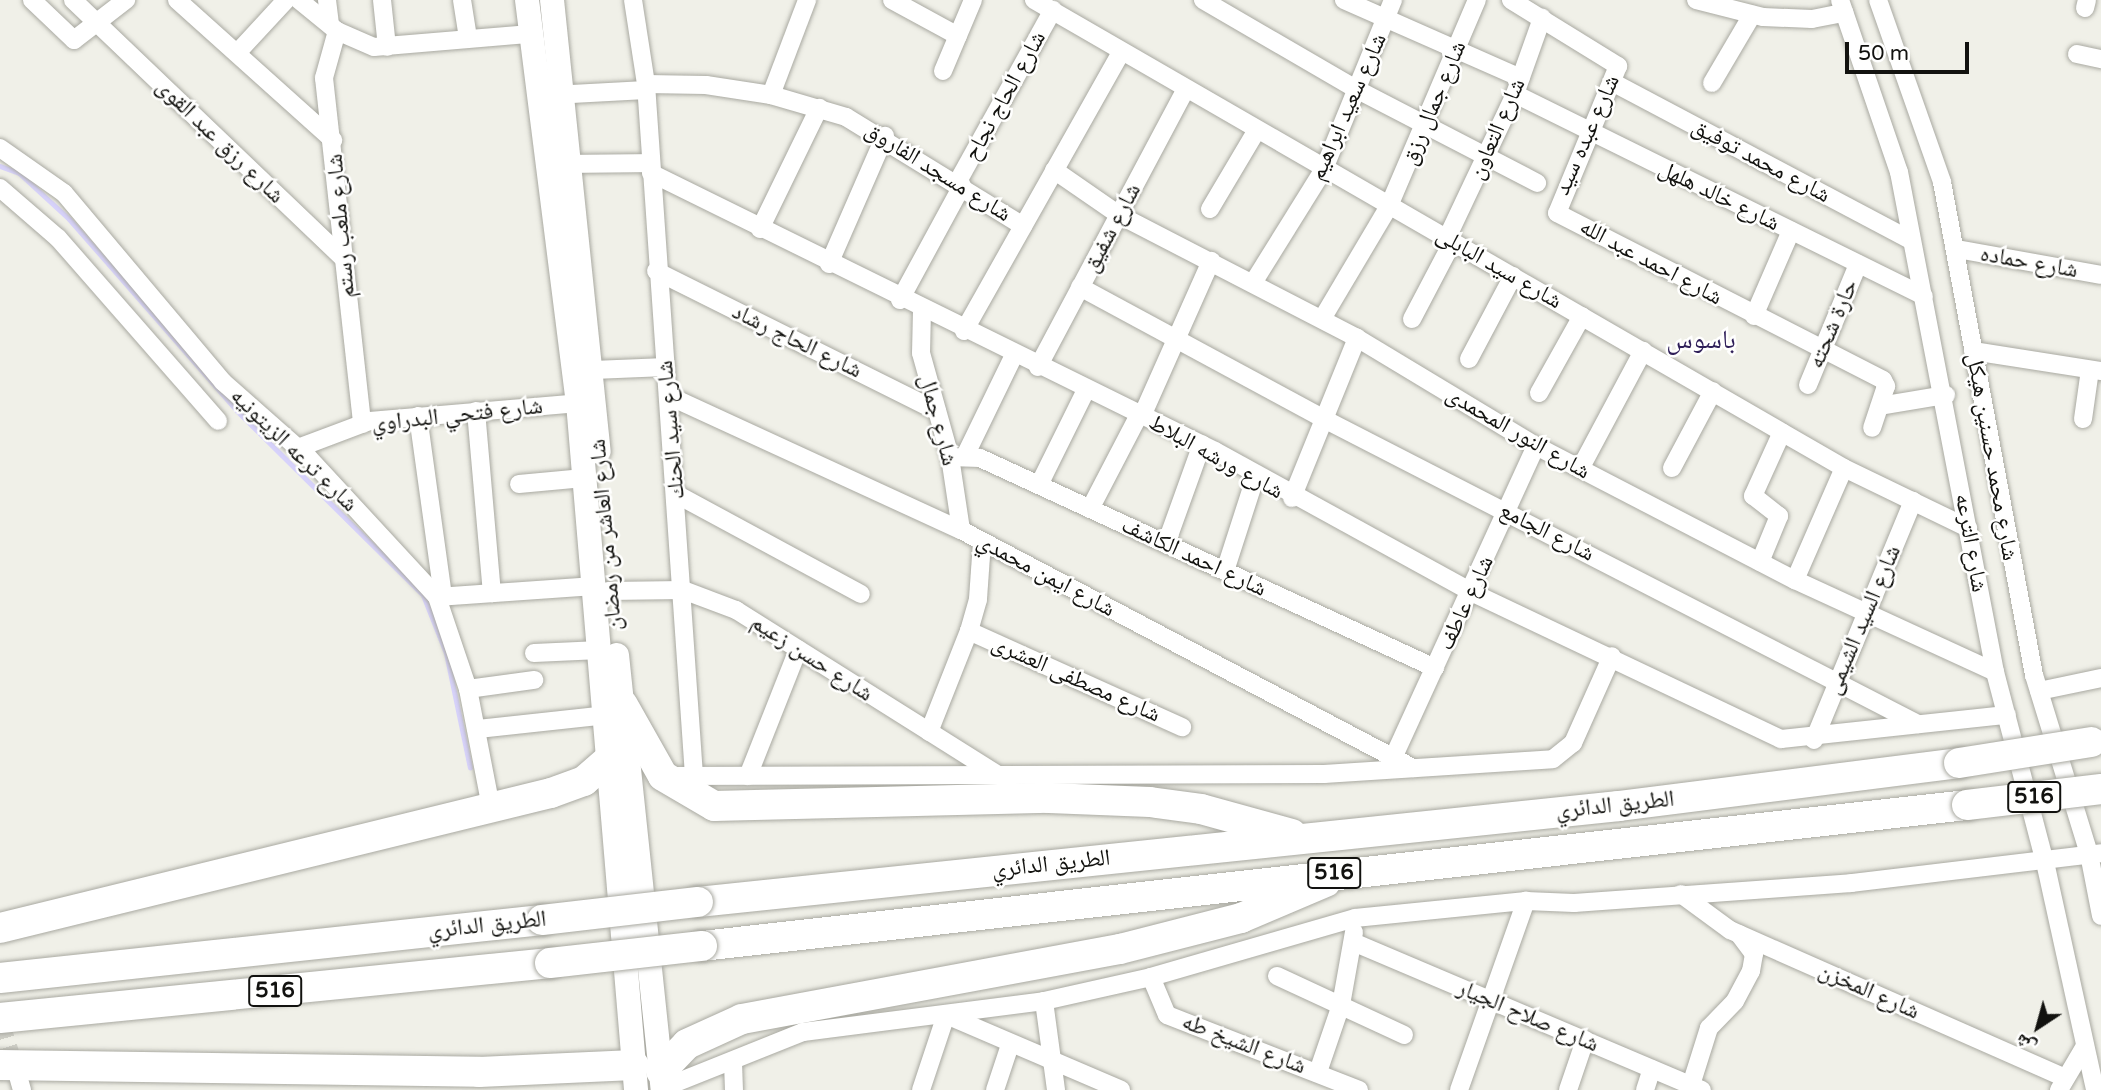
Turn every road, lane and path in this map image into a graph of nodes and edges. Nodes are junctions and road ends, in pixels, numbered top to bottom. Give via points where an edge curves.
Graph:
1 (32, 0) edge
2 (73, 0) edge
3 (127, 0) edge
4 (177, 0) edge
5 (286, 0) edge
6 (299, 0) edge
7 (327, 0) edge
8 (382, 0) edge
9 (462, 0) edge
10 (527, 0) edge
11 (552, 0) edge
12 (633, 0) edge
13 (807, 0) edge
14 (892, 0) edge
15 (973, 0) edge
16 (1034, 0) edge
17 (1203, 0) edge
18 (1343, 0) edge
19 (1393, 0) edge
20 (1477, 0) edge
21 (1511, 0) edge
22 (1696, 0) edge
23 (1878, 0) edge
24 (1842, 6) edge
25 (1053, 10) junction
26 (1752, 15) junction
27 (1542, 18) junction
28 (1385, 23) junction
29 (98, 25) junction
30 (333, 28) junction
31 (530, 34) junction
32 (958, 36) junction
33 (468, 39) junction
34 (387, 47) junction
35 (237, 52) junction
36 (1121, 52) junction
37 (1456, 54) junction
38 (2077, 54) dead end
39 (2101, 59) edge
40 (943, 71) dead end
41 (1612, 82) junction
42 (1712, 83) dead end
43 (1518, 86) junction
44 (646, 87) junction
45 (1186, 89) junction
46 (1356, 89) junction
47 (535, 95) junction
48 (562, 95) junction
49 (771, 95) junction
50 (819, 108) junction
51 (1428, 123) junction
52 (1256, 131) junction
53 (1590, 132) junction
54 (885, 136) junction
55 (333, 140) junction
56 (0, 148) edge
57 (1487, 155) junction
58 (570, 164) junction
59 (651, 168) junction
60 (1324, 169) junction
61 (1054, 170) junction
62 (1537, 183) dead end
63 (959, 185) junction
64 (0, 188) edge
65 (1390, 206) junction
66 (1210, 209) dead end
67 (1556, 209) joint
68 (1119, 215) junction
69 (1023, 226) junction
70 (760, 229) junction
71 (1791, 231) junction
72 (1450, 239) junction
73 (1911, 240) junction
74 (1957, 249) junction
75 (342, 257) junction
76 (1211, 261) junction
77 (829, 264) junction
78 (1858, 264) junction
79 (656, 271) junction
80 (2101, 275) edge
81 (1513, 276) junction
82 (1253, 283) junction
83 (1080, 287) junction
84 (1924, 296) junction
85 (900, 300) junction
86 (922, 310) junction
87 (1582, 316) junction
88 (1754, 316) junction
89 (1412, 318) dead end
90 (1322, 319) junction
91 (964, 331) junction
92 (1177, 338) junction
93 (1357, 338) junction
94 (1643, 351) junction
95 (1973, 351) junction
96 (1822, 352) junction
97 (1014, 355) junction
98 (1469, 359) dead end
99 (666, 367) junction
100 (1038, 367) junction
101 (593, 370) junction
102 (2096, 370) edge
103 (1808, 385) dead end
104 (1086, 390) junction
105 (1713, 391) junction
106 (1539, 393) dead end
107 (1946, 395) junction
108 (669, 396) junction
109 (578, 403) junction
110 (1880, 406) junction
111 (476, 411) junction
112 (937, 411) junction
113 (418, 416) junction
114 (1141, 416) junction
115 (1324, 419) junction
116 (2083, 419) dead end
117 (218, 421) dead end
118 (362, 424) junction
119 (1872, 428) dead end
120 (1782, 432) junction
121 (1202, 444) junction
122 (1536, 446) junction
123 (298, 448) junction
124 (957, 456) junction
125 (1672, 468) dead end
126 (1844, 468) junction
127 (1580, 469) junction
128 (1256, 475) junction
129 (584, 478) junction
130 (519, 484) dead end
131 (1040, 485) junction
132 (676, 494) junction
133 (1292, 498) junction
134 (1913, 501) junction
135 (1090, 509) junction
136 (1507, 512) junction
137 (1968, 528) junction
138 (961, 530) junction
139 (982, 542) junction
140 (1166, 544) junction
141 (1760, 562) junction
142 (1224, 571) junction
143 (1795, 580) junction
144 (602, 588) junction
145 (683, 590) junction
146 (1471, 592) junction
147 (492, 593) junction
148 (861, 594) dead end
149 (440, 597) junction
150 (1867, 613) junction
151 (969, 631) junction
152 (600, 650) junction
153 (798, 650) junction
154 (534, 653) dead end
155 (1612, 656) junction
156 (1436, 668) junction
157 (1995, 672) junction
158 (2101, 678) edge
159 (1838, 679) junction
160 (534, 680) dead end
161 (468, 689) junction
162 (2039, 691) junction
163 (615, 710) junction
164 (2007, 715) junction
165 (1918, 724) junction
166 (1182, 727) dead end
167 (478, 729) junction
168 (929, 732) junction
169 (1814, 740) junction
170 (2096, 742) edge
171 (610, 758) junction
172 (1393, 758) junction
173 (1416, 770) junction
174 (998, 775) junction
175 (663, 776) junction
176 (694, 776) junction
177 (748, 776) junction
178 (2101, 789) edge
179 (491, 807) junction
180 (1302, 837) junction
181 (2095, 853) edge
182 (2045, 862) junction
183 (1342, 872) junction
184 (1681, 894) junction
185 (1526, 901) junction
186 (2101, 914) edge
187 (1356, 918) junction
188 (0, 928) edge
189 (1738, 933) junction
190 (1353, 942) junction
191 (1277, 976) dead end
192 (1151, 977) junction
193 (0, 978) edge
194 (1490, 1000) junction
195 (1044, 1001) junction
196 (1341, 1005) junction
197 (948, 1017) junction
198 (0, 1018) edge
199 (1405, 1035) dead end
200 (1585, 1040) junction
201 (1010, 1045) junction
202 (2085, 1046) junction
203 (733, 1062) junction
204 (1052, 1064) junction
205 (1652, 1069) junction
206 (1318, 1073) junction
207 (13, 1077) edge
208 (480, 1081) edge
209 (652, 1081) edge
210 (2061, 1084) edge
211 (1696, 1088) edge
212 (734, 1090) edge
213 (921, 1090) edge
214 (995, 1090) edge
215 (1056, 1090) edge
216 (1121, 1090) edge
217 (1359, 1090) edge
218 (1459, 1090) edge
219 (1568, 1090) edge
220 (1645, 1090) edge
221 (2095, 1090) edge

1 - 29 street via 69,37 80,39
2 - 29 street, شارع رزق عبد القوى
3 - 29 street
4 - 35 street
5 - 35 street
6 - 30 street
7 - 30 street
8 - 34 street
9 - 33 street
10 - 31 main road, شارع العاشر من رمضان
11 - 48 main road, شارع العاشر من رمضان
12 - 44 street, شارع سيد الحنك
13 - 49 street
14 - 32 street
15 - 32 street
16 - 25 street, شارع سيد البابلى
17 - 46 street
18 - 28 street, شارع خالد هلهل
19 - 28 street, شارع سعيد ابراهيم
20 - 37 street, شارع جمال رزق
21 - 27 street
22 - 26 street
23 - 74 street, شارع محمد حسنين هيكل via 1934,152
24 - 26 street via 1812,19
24 - 73 street, شارع الترعه via 1894,155
25 - 36 street, شارع سيد البابلى
25 - 63 street, شارع الحاج نجاح
26 - 42 street
27 - 41 street, شارع عبده سيد via 1616,61
27 - 43 street, شارع التعاون
28 - 37 street, شارع خالد هلهل
28 - 46 street, شارع سعيد ابراهيم
29 - 75 street, شارع رزق عبد القوى
30 - 34 street via 364,45
30 - 55 street, شارع ملعب رستم via 324,78
31 - 33 street
31 - 47 main road, شارع العاشر من رمضان
32 - 40 street
33 - 34 street
35 - 55 street
36 - 45 street, شارع سيد البابلى
36 - 61 street
37 - 43 street, شارع خالد هلهل
37 - 51 street, شارع جمال رزق
38 - 39 street
41 - 53 street, شارع عبده سيد
41 - 73 street, شارع محمد توفيق
43 - 53 street, شارع خالد هلهل
43 - 57 street, شارع التعاون
44 - 48 street, شارع مسجد الفاروق
44 - 49 street, شارع مسجد الفاروق via 706,85
44 - 59 street, شارع سيد الحنك
45 - 52 street, شارع سيد البابلى
45 - 68 street, شارع شفيق
46 - 51 street
46 - 60 street, شارع سعيد ابراهيم
47 - 48 street, شارع مسجد الفاروق
47 - 109 main road, شارع العاشر من رمضان
48 - 58 main road, شارع العاشر من رمضان
49 - 50 street, شارع مسجد الفاروق
50 - 54 street, شارع مسجد الفاروق
50 - 70 street
51 - 57 street
51 - 65 street, شارع جمال رزق
52 - 60 street, شارع سيد البابلى
52 - 66 street
53 - 67 street, شارع عبده سيد
53 - 71 street, شارع خالد هلهل
54 - 63 street, شارع مسجد الفاروق
54 - 77 street
55 - 75 street, شارع ملعب رستم
56 - 123 street, شارع ترعه الزيتونيه via 64,193 223,382
57 - 62 street
57 - 72 street, شارع التعاون
58 - 59 street
58 - 101 main road, شارع العاشر من رمضان
59 - 70 street, شارع ورشه البلاط
59 - 79 street, شارع سيد الحنك
60 - 65 street, شارع سيد البابلى
60 - 82 street, شارع سعيد ابراهيم
61 - 68 street, شارع النور المحمدى
61 - 69 street
63 - 69 street, شارع مسجد الفاروق
63 - 85 street, شارع الحاج نجاح
64 - 117 street, شارع ترعه الزيتونيه via 58,238
65 - 72 street, شارع سيد البابلى
65 - 90 street
67 - 88 street, شارع احمد عبد الله
68 - 76 street, شارع النور المحمدى
68 - 83 street, شارع شفيق
69 - 91 street
70 - 77 street, شارع ورشه البلاط
71 - 78 street, شارع خالد هلهل
71 - 88 street
72 - 81 street, شارع سيد البابلى
72 - 89 street, شارع التعاون
73 - 84 street, شارع الترعه
74 - 80 street, شارع حماده
74 - 95 street, شارع محمد حسنين هيكل
75 - 118 street, شارع ملعب رستم
76 - 82 street, شارع النور المحمدى
76 - 92 street
77 - 85 street, شارع ورشه البلاط
78 - 84 street, شارع خالد هلهل
78 - 96 street, حارة شحته
79 - 99 street, شارع سيد الحنك
79 - 112 street, شارع الحاج رشاد
81 - 87 street, شارع سيد البابلى
81 - 98 street
82 - 90 street, شارع النور المحمدى
83 - 92 street, شارع الجامع
83 - 100 street, شارع شفيق
84 - 107 street, شارع الترعه
85 - 86 street, شارع ورشه البلاط
86 - 91 street, شارع ورشه البلاط
86 - 112 street, شارع جمال via 921,353
87 - 94 street, شارع سيد البابلى
87 - 106 street
88 - 96 street, شارع احمد عبد الله
90 - 93 street, شارع النور المحمدى
91 - 97 street, شارع ورشه البلاط
92 - 114 street
92 - 115 street, شارع الجامع
93 - 115 street
93 - 122 street, شارع النور المحمدى
94 - 105 street, شارع سيد البابلى
94 - 127 street
95 - 102 street
95 - 162 street, شارع محمد حسنين هيكل
96 - 103 street, حارة شحته
96 - 110 street, شارع احمد عبد الله via 1884,380
97 - 100 street, شارع ورشه البلاط
97 - 124 street
99 - 101 street
99 - 108 street, شارع سيد الحنك
100 - 104 street, شارع ورشه البلاط
101 - 144 main road, شارع العاشر من رمضان
102 - 116 street
104 - 114 street, شارع ورشه البلاط
104 - 131 street
105 - 120 street, شارع سيد البابلى
105 - 125 street
107 - 110 street
107 - 137 street, شارع الترعه
108 - 132 street, شارع سيد الحنك
108 - 138 street, شارع ايمن محمدي
109 - 111 street, شارع فتحي البدراوي
109 - 129 main road, شارع العاشر من رمضان
110 - 119 street
111 - 113 street, شارع فتحي البدراوي
111 - 147 street
112 - 124 street, شارع جمال
113 - 118 street, شارع فتحي البدراوي
113 - 149 street
114 - 121 street, شارع ورشه البلاط
114 - 135 street
115 - 133 street
115 - 136 street, شارع الجامع
118 - 123 street, شارع فتحي البدراوي
120 - 126 street, شارع سيد البابلى
120 - 141 street via 1753,496 1779,516
121 - 128 street, شارع ورشه البلاط
121 - 140 street
122 - 127 street, شارع النور المحمدى
122 - 136 street, شارع عاطف
123 - 149 street, شارع ترعه الزيتونيه
124 - 131 street, شارع احمد الكاشف
124 - 138 street, شارع جمال
126 - 134 street, شارع سيد البابلى
126 - 143 street
127 - 141 street, شارع النور المحمدى
128 - 133 street, شارع ورشه البلاط
128 - 142 street
129 - 130 street
129 - 144 main road, شارع العاشر من رمضان
131 - 135 street, شارع احمد الكاشف
132 - 145 street, شارع سيد الحنك
132 - 148 street
133 - 146 street, شارع ورشه البلاط
134 - 137 street, شارع سيد البابلى
134 - 150 street, شارع السيد الشيمى
135 - 140 street, شارع احمد الكاشف
136 - 146 street, شارع عاطف
136 - 159 street, شارع الجامع
137 - 157 street, شارع الترعه
138 - 139 street, شارع ايمن محمدي
139 - 151 street via 978,599
139 - 172 street, شارع ايمن محمدي
140 - 142 street, شارع احمد الكاشف
141 - 143 street, شارع النور المحمدى
142 - 156 street, شارع احمد الكاشف
143 - 150 street, شارع النور المحمدى
144 - 145 street, شارع حسن زعيم
144 - 147 street, شارع حسن زعيم
144 - 152 main road, شارع العاشر من رمضان
144 - 163 main road, شارع العاشر من رمضان
145 - 153 street, شارع حسن زعيم via 736,610
145 - 176 street, شارع سيد الحنك
146 - 155 street, شارع ورشه البلاط
146 - 156 street, شارع عاطف
147 - 149 street, شارع حسن زعيم
149 - 161 street, شارع ترعه الزيتونيه
150 - 157 street, شارع النور المحمدى
150 - 159 street, شارع السيد الشيمى
151 - 166 street, شارع مصطفى العشرى
151 - 168 street
152 - 154 street
152 - 163 main road, شارع العاشر من رمضان
153 - 168 street, شارع حسن زعيم
153 - 177 street
155 - 169 street, شارع ورشه البلاط via 1782,740
155 - 173 street via 1578,734 1562,755
156 - 172 street, شارع عاطف
157 - 164 street, شارع الترعه
158 - 162 street
159 - 165 street, شارع الجامع
159 - 169 street, شارع السيد الشيمى
160 - 161 street
161 - 167 street, شارع ترعه الزيتونيه
162 - 181 street, شارع محمد حسنين هيكل
163 - 167 street
163 - 171 main road, شارع العاشر من رمضان
163 - 175 highway
163 - 209 main road, شارع العاشر من رمضان
164 - 165 street
164 - 182 street, شارع الترعه
165 - 169 street
167 - 179 street, شارع ترعه الزيتونيه
168 - 174 street, شارع حسن زعيم
170 - 180 highway, الطريق الدائري / 516, bridge via 1619,806
171 - 179 highway via 568,789
171 - 209 main road, شارع العاشر من رمضان
172 - 173 street, شارع ايمن محمدي
173 - 174 street
174 - 177 street
175 - 176 street
175 - 180 highway via 695,800 734,809 1036,799 1150,802 1201,809
176 - 177 street
178 - 183 highway, الطريق الدائري / 516, bridge
179 - 188 highway
180 - 193 highway, الطريق الدائري / 516, bridge
181 - 182 street
181 - 186 street, شارع محمد حسنين هيكل
182 - 184 street
182 - 202 street, شارع الترعه
183 - 198 highway, الطريق الدائري / 516, bridge via 550,963
183 - 209 highway via 1241,918 1162,939 743,1019 687,1044
184 - 185 street via 1574,903
184 - 189 street, شارع المخزن
185 - 187 street
185 - 194 street
187 - 190 street
187 - 192 street
189 - 210 street, شارع المخزن
189 - 211 street via 1754,954 1752,971 1735,1001 1712,1021
190 - 194 street, شارع صلاح الجيار
190 - 196 street
191 - 196 street
192 - 195 street
192 - 206 street, شارع الشيخ طه via 1167,1015
194 - 200 street, شارع صلاح الجيار
194 - 218 street
195 - 197 street
195 - 204 street
196 - 199 street
196 - 206 street
197 - 201 street
197 - 203 street via 803,1032
197 - 213 street
200 - 205 street, شارع صلاح الجيار
200 - 219 street
201 - 204 street
201 - 214 street
202 - 210 street
202 - 221 street, شارع الترعه
203 - 209 street
203 - 212 street
204 - 215 street
204 - 216 street
205 - 211 street, شارع صلاح الجيار
205 - 220 street
206 - 217 street, شارع الشيخ طه
207 - 208 highway
208 - 209 highway

